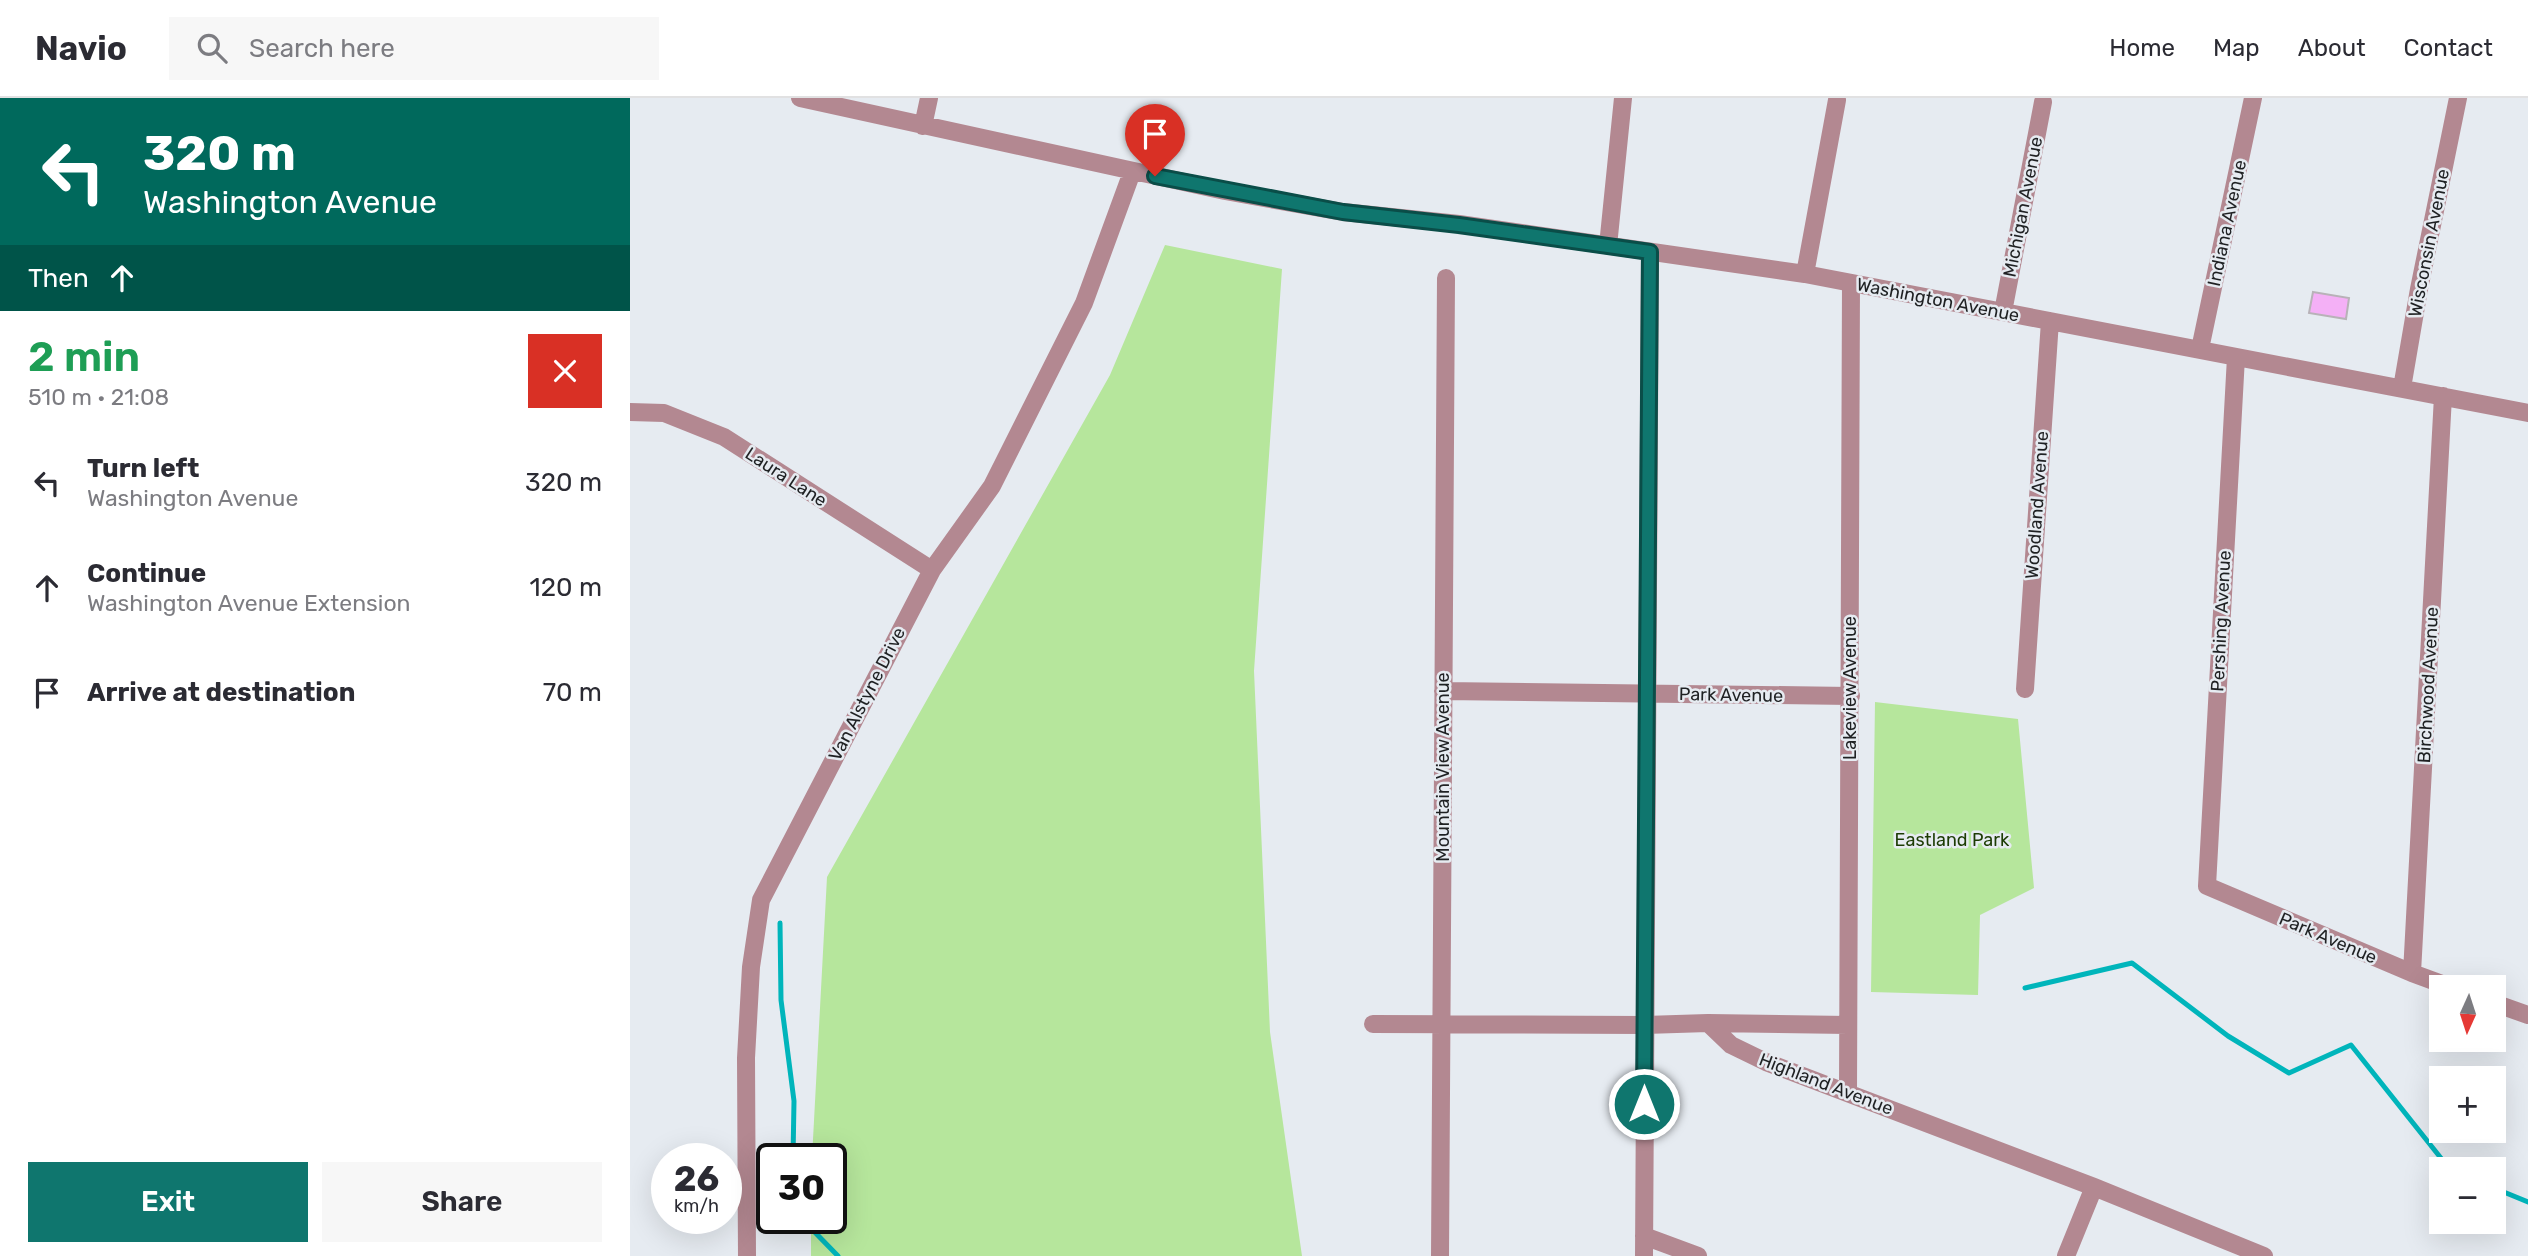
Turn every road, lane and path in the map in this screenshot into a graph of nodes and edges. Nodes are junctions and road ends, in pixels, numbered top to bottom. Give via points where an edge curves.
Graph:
1 (800, 98) edge
2 (929, 98) edge
3 (1623, 98) edge
4 (2253, 98) edge
5 (2458, 98) edge
6 (1837, 100) dead end
7 (2043, 102) dead end
8 (922, 126) junction
9 (1132, 172) junction
10 (1608, 246) junction
11 (1650, 252) junction
12 (1805, 274) junction
13 (1446, 278) dead end
14 (1851, 283) junction
15 (2003, 312) junction
16 (2050, 321) junction
17 (2200, 349) junction
18 (2236, 357) junction
19 (2402, 388) junction
20 (2444, 396) junction
21 (630, 412) edge
22 (2528, 413) edge
23 (932, 569) junction
24 (2025, 689) dead end
25 (1443, 691) junction
26 (1647, 694) junction
27 (1851, 696) junction
28 (2207, 886) joint
29 (2412, 973) junction
30 (2429, 979) edge
31 (2506, 1007) edge
32 (2528, 1015) edge
33 (1442, 1023) junction
34 (1708, 1023) junction
35 (1373, 1024) dead end
36 (1645, 1025) junction
37 (1848, 1025) junction
38 (1848, 1093) junction
39 (2094, 1187) junction
40 (1644, 1236) junction
41 (747, 1256) edge
42 (1440, 1256) edge
43 (1644, 1256) edge
44 (1698, 1256) edge
45 (2066, 1256) edge
46 (2264, 1256) edge

1 - 8 street, Washington Avenue
2 - 8 street
3 - 10 street
4 - 17 street, Indiana Avenue
5 - 19 street, Wisconsin Avenue
6 - 12 street
7 - 15 street, Michigan Avenue
8 - 9 street, Washington Avenue
9 - 10 street, Washington Avenue via 1343,212
9 - 23 street, Van Alstyne Drive via 1078,316 992,486
10 - 11 street, Washington Avenue
11 - 12 street, Washington Avenue
11 - 26 street
12 - 14 street, Washington Avenue
13 - 25 street, Mountain View Avenue
14 - 15 street, Washington Avenue
14 - 27 street, Lakeview Avenue
15 - 16 street, Washington Avenue
16 - 17 street, Washington Avenue
16 - 24 street, Woodland Avenue
17 - 18 street, Washington Avenue
18 - 19 street, Washington Avenue
18 - 28 street, Pershing Avenue
19 - 20 street, Washington Avenue
20 - 22 street, Washington Avenue
20 - 29 street, Birchwood Avenue
21 - 23 street, Laura Lane via 664,413 724,437
23 - 41 street, Van Alstyne Drive via 761,900 751,967 746,1058
25 - 26 street, Park Avenue
25 - 33 street, Mountain View Avenue
26 - 27 street, Park Avenue
26 - 36 street
27 - 37 street, Lakeview Avenue
28 - 29 street, Park Avenue
29 - 30 street, Park Avenue
31 - 32 street
33 - 35 street
33 - 36 street
33 - 42 street, Mountain View Avenue
34 - 36 street
34 - 37 street
34 - 38 street, Highland Avenue via 1731,1045
36 - 40 street
37 - 38 street, Lakeview Avenue
38 - 39 street, Highland Avenue
39 - 45 street
39 - 46 street, Highland Avenue
40 - 43 street
40 - 44 street

